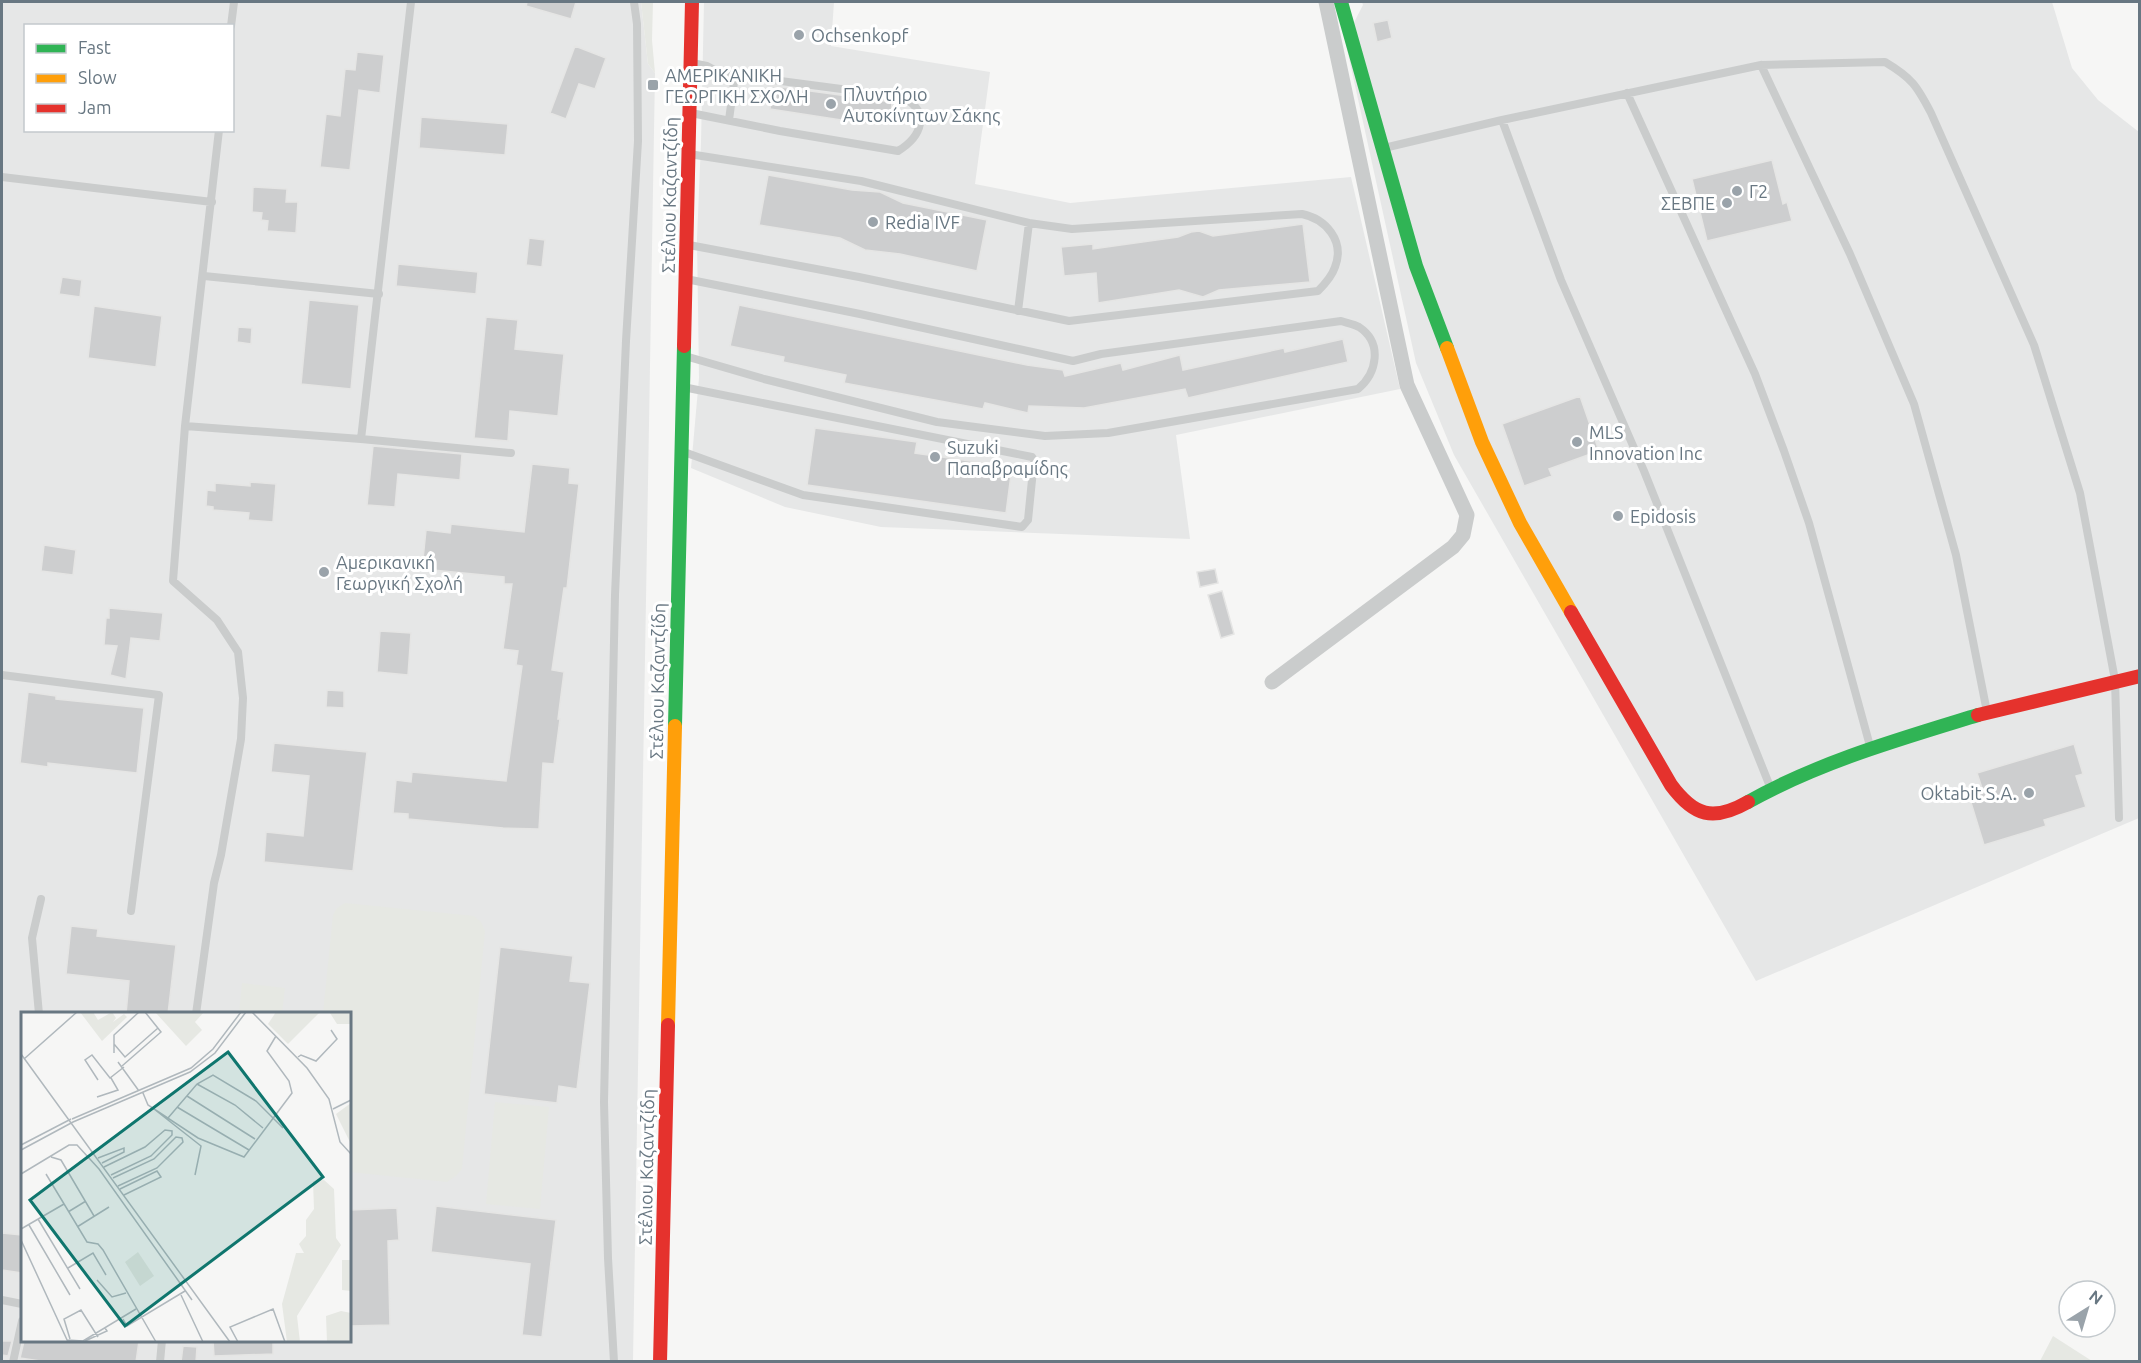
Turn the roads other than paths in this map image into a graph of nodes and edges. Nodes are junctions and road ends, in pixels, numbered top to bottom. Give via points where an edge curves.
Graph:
1 (234, 2) edge
2 (411, 2) edge
3 (634, 2) edge
4 (692, 2) edge
5 (1326, 2) edge
6 (1341, 2) edge
7 (231, 24) edge
8 (690, 63) junction
9 (1761, 65) junction
10 (735, 75) junction
11 (1628, 93) junction
12 (689, 112) junction
13 (729, 120) junction
14 (1502, 120) junction
15 (219, 132) edge
16 (1384, 148) junction
17 (688, 154) junction
18 (2, 177) edge
19 (212, 202) junction
20 (1029, 223) junction
21 (685, 245) junction
22 (204, 276) junction
23 (685, 278) junction
24 (379, 294) junction
25 (1018, 311) junction
26 (683, 355) junction
27 (682, 387) junction
28 (185, 426) junction
29 (361, 439) junction
30 (680, 451) junction
31 (511, 453) dead end
32 (2, 675) edge
33 (2139, 676) edge
34 (2115, 680) junction
35 (1272, 682) dead end
36 (1988, 712) junction
37 (1870, 748) junction
38 (1771, 789) junction
39 (2119, 818) dead end
40 (41, 899) dead end
41 (130, 912) dead end
42 (39, 1012) edge
43 (196, 1012) edge
44 (2, 1300) edge
45 (21, 1304) edge
46 (21, 1326) edge
47 (162, 1342) edge
48 (13, 1362) edge
49 (160, 1362) edge
50 (614, 1362) edge
51 (660, 1362) edge

1 - 7 lane
2 - 24 lane
3 - 50 lane via 638,141 615,595 604,1102
4 - 8 main road, Στέλιου Καζαντζίδη
5 - 35 street via 1407,384 1467,515 1463,535 1453,547
6 - 16 main road
8 - 10 lane
8 - 12 main road, Στέλιου Καζαντζίδη
9 - 11 lane
9 - 34 lane via 1885,62 1916,84 2034,345 2080,493
9 - 36 lane via 1850,254 1914,404 1956,555
10 - 13 lane
10 - 13 lane via 902,98 918,112 920,126 913,140 898,151
11 - 14 lane
11 - 37 lane via 1755,374 1784,451 1809,523
12 - 13 lane
12 - 17 main road, Στέλιου Καζαντζίδη
14 - 16 lane
14 - 38 lane via 1561,280 1644,471
15 - 19 lane
16 - 38 main road via 1416,266 1482,442 1520,523 1671,785 1683,801 1702,813 1716,815 1734,810
17 - 20 lane via 861,181
17 - 21 main road, Στέλιου Καζαντζίδη
18 - 19 lane
19 - 22 lane
20 - 25 lane
20 - 25 lane via 1072,229 1302,214 1319,219 1332,232 1338,258 1332,274 1318,291 1070,321
21 - 23 main road, Στέλιου Καζαντζίδη
21 - 25 lane
22 - 24 lane
22 - 28 lane
23 - 26 main road, Στέλιου Καζαντζίδη
23 - 26 lane via 1073,361 1341,321 1365,331 1375,357 1371,375 1358,389 1108,433 1045,436 937,422
24 - 29 lane
26 - 27 main road, Στέλιου Καζαντζίδη
27 - 30 main road, Στέλιου Καζαντζίδη
27 - 30 lane via 1032,457 1028,520 1022,527 803,495
28 - 29 lane
28 - 43 lane via 172,581 217,620 238,652 243,698 241,739 214,883
29 - 31 lane
30 - 51 main road, Στέλιου Καζαντζίδη
32 - 41 lane via 159,695
33 - 34 main road
34 - 36 main road
34 - 39 lane
36 - 37 main road
37 - 38 main road
40 - 42 lane via 32,938
44 - 45 lane
46 - 48 lane
47 - 49 lane

